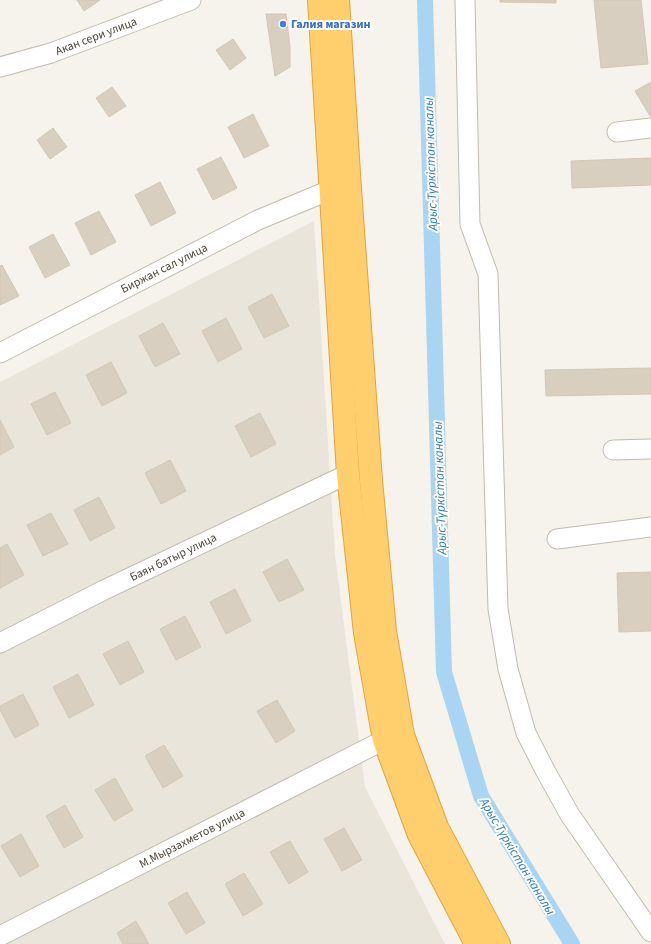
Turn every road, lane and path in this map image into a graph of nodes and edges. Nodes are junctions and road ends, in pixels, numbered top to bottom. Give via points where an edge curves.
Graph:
1 (191, 0) edge
2 (319, 0) edge
3 (338, 0) edge
4 (465, 0) edge
5 (0, 68) edge
6 (651, 128) edge
7 (617, 132) dead end
8 (330, 190) junction
9 (0, 353) edge
10 (651, 449) edge
11 (613, 450) dead end
12 (348, 474) junction
13 (651, 527) edge
14 (557, 538) dead end
15 (0, 643) edge
16 (384, 740) junction
17 (651, 932) edge
18 (0, 936) edge
19 (476, 944) edge
20 (499, 944) edge

1 - 5 street, Акан сери улица via 51,53
2 - 8 highway
3 - 20 highway via 370,480 385,631 403,735 437,827
4 - 17 street via 470,224 488,274 498,609 508,669 526,733 546,772 570,815
6 - 7 street
8 - 9 street, Биржан сал улица via 258,220
8 - 12 highway
10 - 11 street
12 - 15 street, Баян батыр улица via 104,590
12 - 16 highway via 365,633
13 - 14 street
16 - 18 street, М.Мырзахметов улица
16 - 19 highway via 419,835

